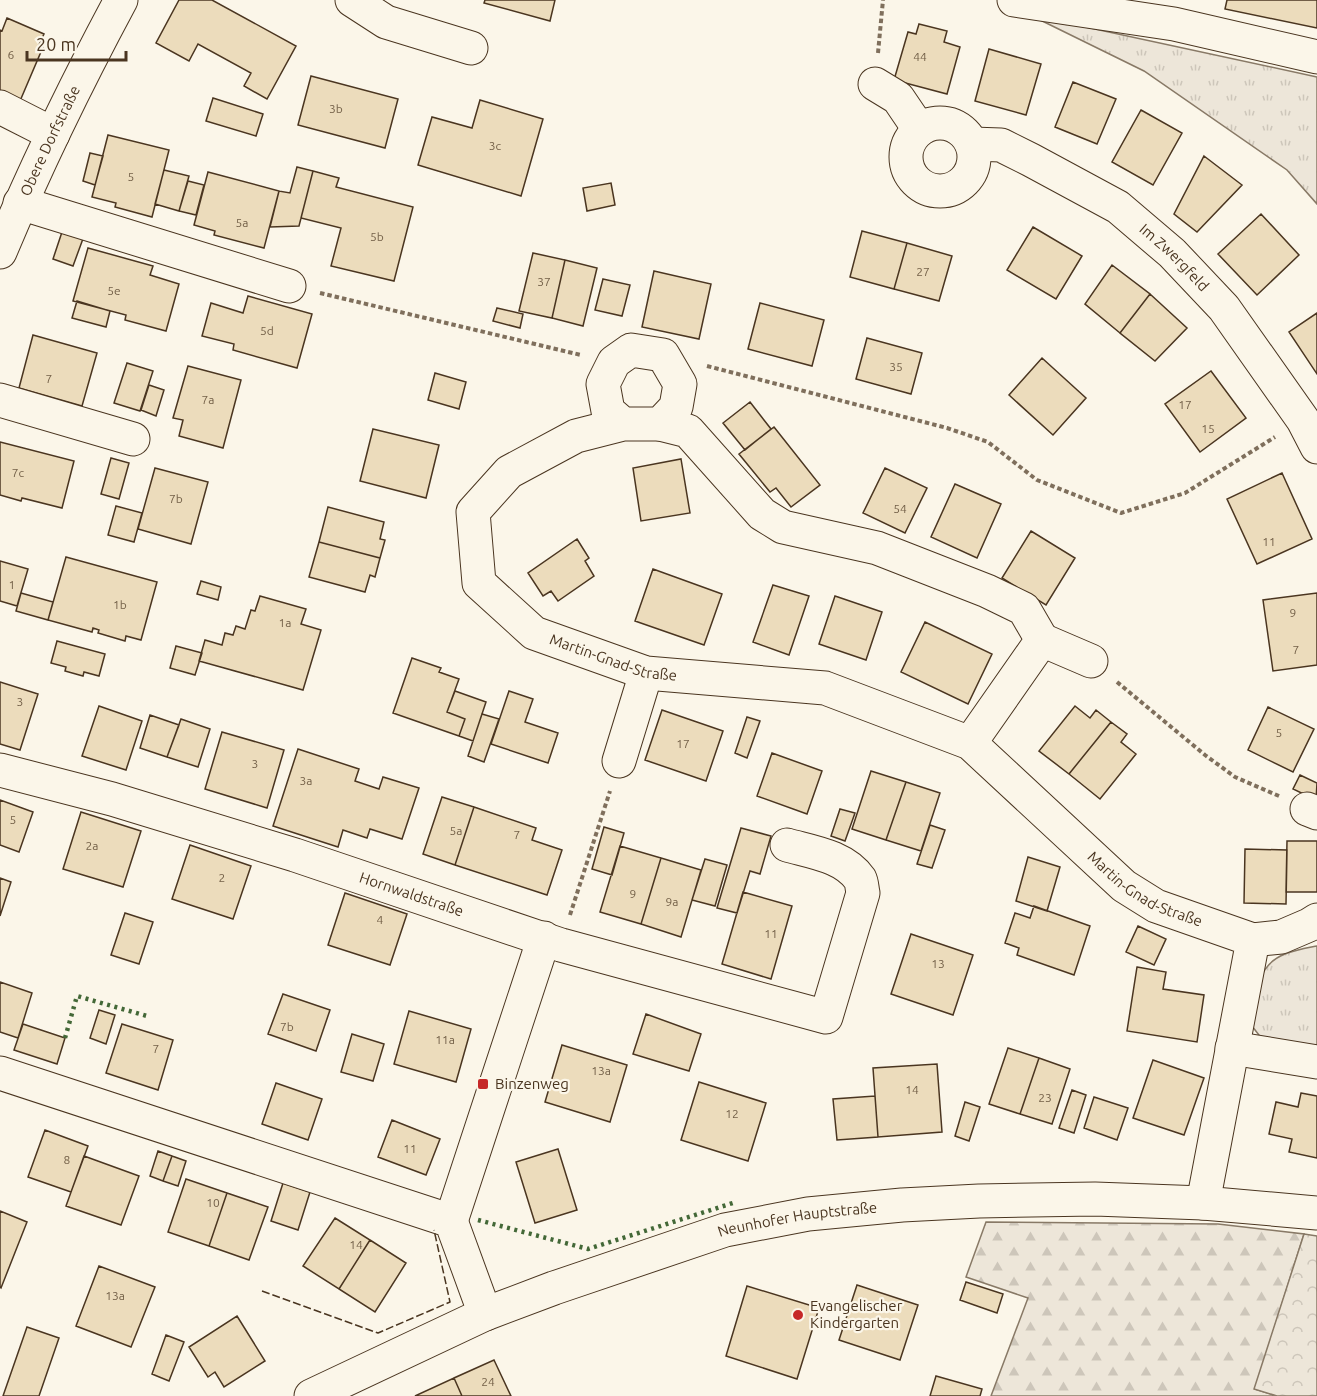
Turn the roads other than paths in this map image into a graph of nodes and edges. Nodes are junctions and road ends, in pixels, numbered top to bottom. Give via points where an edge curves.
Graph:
1 (120, 0) edge
2 (352, 0) edge
3 (1014, 0) edge
4 (471, 48) dead end
5 (1317, 57) edge
6 (875, 84) road end
7 (0, 107) edge
8 (919, 129) junction
9 (53, 134) junction
10 (972, 144) junction
11 (20, 203) junction
12 (0, 252) edge
13 (289, 286) road end
14 (0, 400) edge
15 (622, 424) junction
16 (660, 424) junction
17 (1310, 433) edge
18 (133, 439) dead end
19 (1042, 639) junction
20 (1091, 660) road end
21 (646, 673) junction
22 (970, 743) junction
23 (619, 761) road end
24 (0, 770) edge
25 (788, 845) dead end
26 (1317, 920) edge
27 (1253, 940) junction
28 (552, 941) junction
29 (1232, 1048) junction
30 (1317, 1062) edge
31 (0, 1073) edge
32 (1203, 1203) junction
33 (1317, 1213) edge
34 (451, 1221) junction
35 (484, 1314) junction
36 (331, 1392) edge

1 - 9 street, Obere Dorfstraße
2 - 4 street via 386,22
3 - 5 street via 1174,24
6 - 8 street via 898,98
7 - 9 street
8 - 10 street via 930,124 954,126
8 - 10 street via 911,138 905,161 916,182 928,189 955,188 966,179 972,169
9 - 11 street, Obere Dorfstraße
10 - 17 street, Im Zwergfeld via 1001,145 1118,207 1172,254 1224,308
11 - 12 street, Obere Dorfstraße
11 - 13 street
14 - 18 street
15 - 16 street, Martin-Gnad-Straße
15 - 16 street via 608,411 603,384 614,362 631,350 663,355 680,384 676,406
15 - 21 street, Martin-Gnad-Straße via 576,436 509,472 473,512 479,583 534,633
16 - 19 street, Martin-Gnad-Straße via 688,431 762,514 783,527 877,548 987,591 1024,609
19 - 20 street
19 - 22 street
21 - 22 street, Martin-Gnad-Straße via 825,688
21 - 23 street
22 - 27 street, Martin-Gnad-Straße via 1124,886 1156,906
24 - 28 street, Hornwaldstraße via 112,799 295,855
25 - 28 street, Hornwaldstraße via 834,858 861,881 862,893 826,1017
26 - 27 street via 1281,937
27 - 29 street
28 - 34 street
29 - 30 street
29 - 32 street
31 - 34 street
32 - 33 street, Neunhofer Hauptstraße
32 - 35 street, Neunhofer Hauptstraße via 1095,1199 980,1201 808,1214 725,1230
34 - 35 street
35 - 36 street, Neunhofer Hauptstraße

